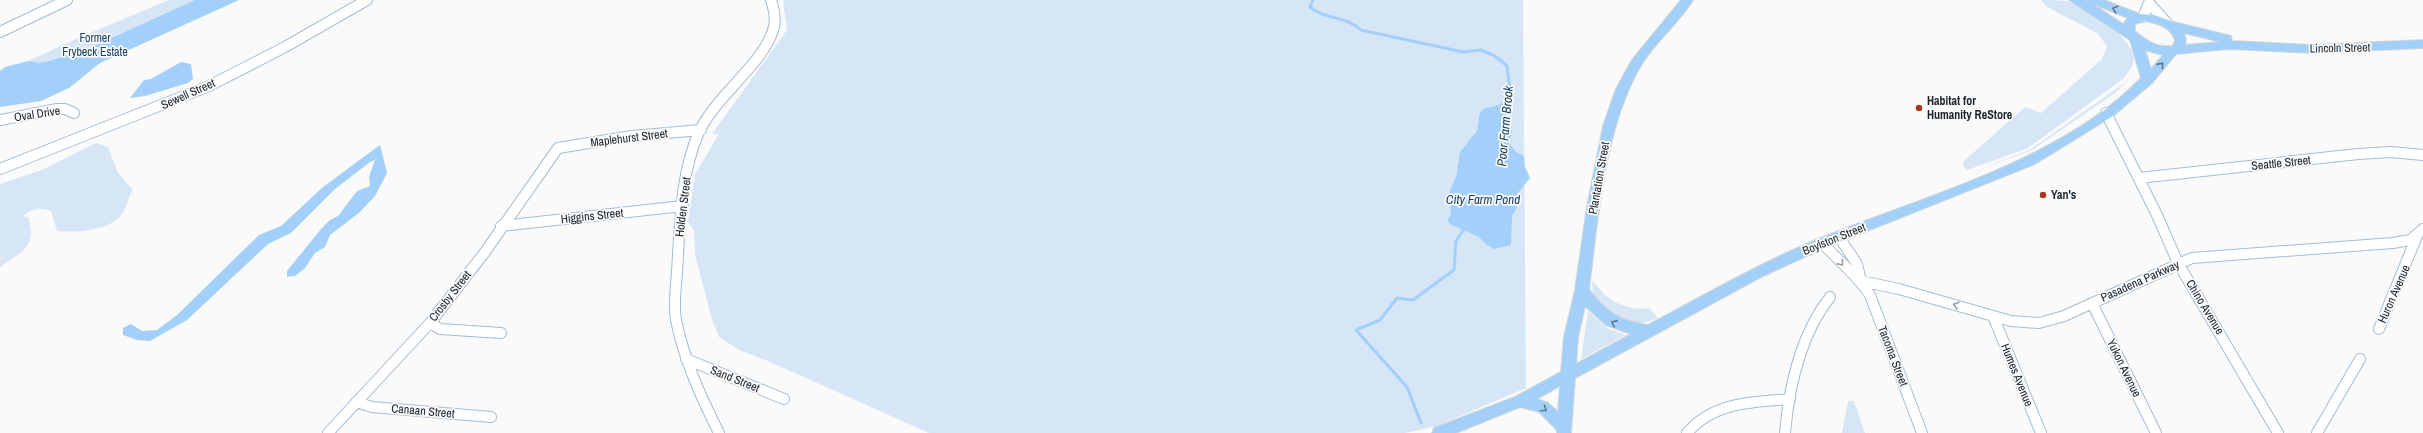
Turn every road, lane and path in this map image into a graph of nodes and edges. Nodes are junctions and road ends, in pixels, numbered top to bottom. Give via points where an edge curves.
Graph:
1 (67, 0) edge
2 (367, 0) edge
3 (771, 0) edge
4 (1687, 0) edge
5 (2075, 0) edge
6 (2092, 0) edge
7 (2148, 2) edge
8 (2140, 17) junction
9 (2169, 24) junction
10 (0, 32) edge
11 (2134, 39) junction
12 (2423, 44) edge
13 (2258, 46) junction
14 (2175, 49) junction
15 (2148, 80) junction
16 (74, 113) dead end
17 (2106, 113) junction
18 (0, 120) edge
19 (701, 130) junction
20 (558, 148) joint
21 (2423, 155) edge
22 (0, 169) edge
23 (2139, 178) junction
24 (682, 206) junction
25 (501, 226) junction
26 (2420, 232) edge
27 (1840, 237) junction
28 (1822, 242) junction
29 (2178, 263) junction
30 (1861, 281) junction
31 (1582, 290) junction
32 (1830, 297) dead end
33 (2092, 303) junction
34 (1993, 316) junction
35 (430, 323) junction
36 (2379, 329) dead end
37 (1652, 331) junction
38 (501, 333) dead end
39 (686, 359) junction
40 (2360, 359) dead end
41 (1567, 377) junction
42 (784, 399) dead end
43 (1790, 399) junction
44 (1520, 401) junction
45 (356, 402) junction
46 (491, 417) dead end
47 (1564, 430) edge
48 (717, 432) edge
49 (328, 433) edge
50 (1439, 433) edge
51 (1687, 433) edge
52 (1785, 433) edge
53 (1922, 433) edge
54 (2041, 433) edge
55 (2156, 433) edge
56 (2278, 433) edge
57 (2317, 433) edge

1 - 10 street
2 - 22 street, Sewell Street via 209,86
3 - 19 street, Holden Street via 775,15 773,30 758,56 717,103
4 - 31 main road, Plantation Street via 1636,63 1617,104 1600,165
5 - 11 main road via 2115,22
8 -> 6 main road
7 - 8 street
7 - 9 street
8 - 9 main road, Lincoln Street
8 - 11 main road via 2131,20 2127,25
9 - 13 main road, Lincoln Street via 2211,37
9 - 14 main road via 2181,41
11 - 14 main road, Lincoln Street via 2157,50
11 - 15 main road
12 - 13 main road, Lincoln Street via 2313,49
13 - 14 main road, Lincoln Street via 2229,45
15 -> 14 main road, Boylston Street
15 - 17 main road, Boylston Street
16 - 18 street, Oval Drive via 57,109
17 - 23 street, Chino Avenue
17 - 27 main road, Boylston Street via 2031,161
19 - 20 street, Maplehurst Street via 632,136
19 - 24 street, Holden Street via 689,164
20 - 25 street, Crosby Street
21 - 23 street, Seattle Street via 2368,155 2203,169
23 - 29 street, Chino Avenue
24 - 25 street, Higgins Street
24 - 39 street, Holden Street via 675,312
25 - 35 street, Crosby Street
26 - 29 street, Pasadena Parkway via 2410,240 2393,243 2212,255
26 - 36 street, Huron Avenue via 2412,256 2388,302
27 - 28 main road, Boylston Street
27 - 30 street, Tacoma Street via 1857,264
28 -> 30 street, Tacoma Street via 1846,270
28 - 37 main road, Boylston Street via 1756,273
29 - 33 street, Pasadena Parkway
29 - 56 street, Chino Avenue via 2238,360
34 -> 30 street, Pasadena Parkway via 1899,289
30 - 53 street, Tacoma Street via 1870,295
37 -> 31 main road via 1610,322 1598,313
31 - 41 main road, Plantation Street via 1571,337
32 - 43 street via 1822,304 1811,327
33 - 34 street, Pasadena Parkway via 2056,319 2039,323 2020,323
33 - 55 street, Yukon Avenue
34 - 54 street, Humes Avenue
35 - 38 street via 440,329
35 - 45 street, Crosby Street
37 - 41 main road, Boylston Street
39 - 42 street, Sand Street
39 - 48 street, Holden Street
40 - 57 street
41 - 44 main road, Boylston Street
41 - 47 main road, Plantation Street
43 - 51 street via 1723,408 1702,418
43 - 52 street
44 -> 47 main road via 1543,407
44 - 50 main road, Boylston Street
45 - 46 street, Canaan Street via 372,407
45 - 49 street, Crosby Street

